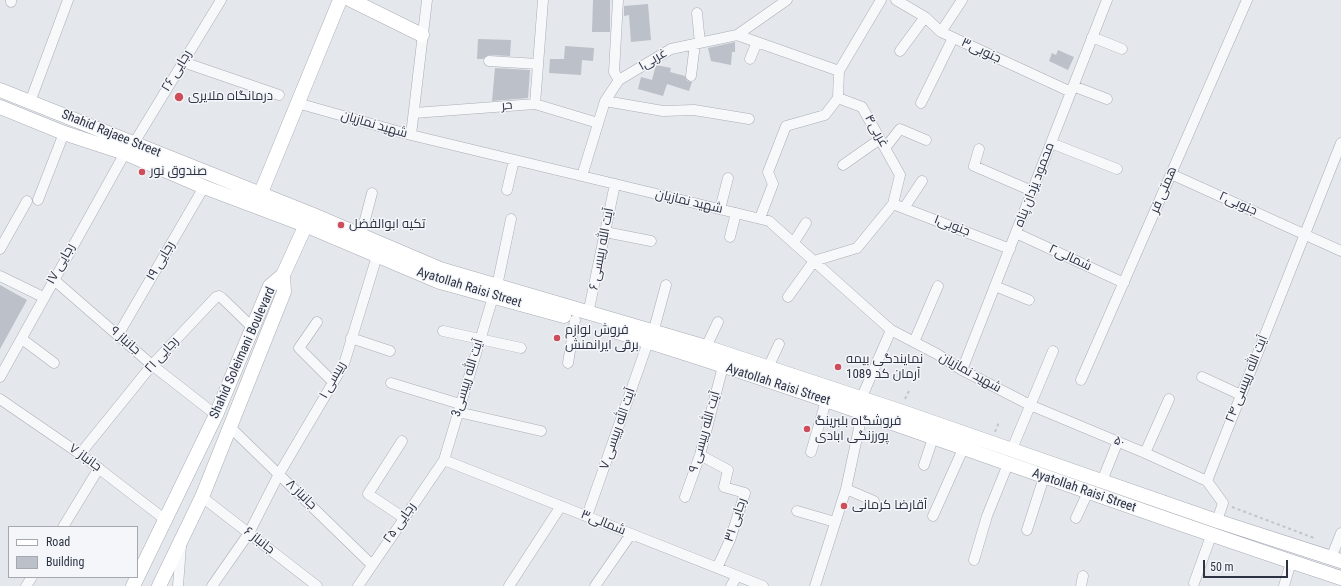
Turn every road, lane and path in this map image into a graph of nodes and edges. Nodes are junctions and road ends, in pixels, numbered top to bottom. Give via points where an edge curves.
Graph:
1 (68, 0) edge
2 (221, 0) edge
3 (340, 0) edge
4 (351, 0) edge
5 (426, 0) edge
6 (543, 0) edge
7 (618, 0) edge
8 (787, 0) edge
9 (881, 0) edge
10 (896, 0) edge
11 (962, 0) edge
12 (1107, 0) edge
13 (1247, 0) edge
14 (697, 13) dead end
15 (925, 17) junction
16 (941, 32) junction
17 (422, 35) junction
18 (737, 35) junction
19 (1092, 37) junction
20 (953, 38) junction
21 (757, 42) junction
22 (697, 44) junction
23 (1122, 49) dead end
24 (900, 51) dead end
25 (750, 59) dead end
26 (489, 61) dead end
27 (183, 62) junction
28 (538, 64) junction
29 (839, 72) junction
30 (691, 76) dead end
31 (619, 80) junction
32 (1072, 89) junction
33 (0, 90) edge
34 (279, 95) dead end
35 (838, 98) junction
36 (1107, 99) dead end
37 (605, 101) junction
38 (30, 102) junction
39 (298, 103) junction
40 (922, 103) dead end
41 (535, 104) junction
42 (0, 107) edge
43 (414, 113) junction
44 (749, 119) dead end
45 (598, 123) junction
46 (64, 133) junction
47 (412, 135) junction
48 (926, 140) dead end
49 (1051, 143) junction
50 (1341, 143) edge
51 (883, 144) junction
52 (129, 148) junction
53 (979, 149) dead end
54 (514, 160) junction
55 (843, 165) dead end
56 (1117, 169) dead end
57 (1171, 174) junction
58 (582, 176) junction
59 (728, 178) dead end
60 (922, 181) dead end
61 (615, 184) junction
62 (204, 187) junction
63 (507, 190) dead end
64 (1032, 191) junction
65 (372, 193) dead end
66 (260, 195) junction
67 (38, 200) dead end
68 (27, 201) dead end
69 (893, 204) junction
70 (904, 208) junction
71 (720, 209) junction
72 (736, 213) junction
73 (760, 218) junction
74 (308, 219) junction
75 (511, 219) dead end
76 (806, 223) dead end
77 (605, 232) junction
78 (1016, 233) junction
79 (1305, 234) junction
80 (361, 235) junction
81 (730, 236) dead end
82 (651, 241) dead end
83 (794, 242) junction
84 (0, 249) edge
85 (1010, 249) junction
86 (1341, 251) edge
87 (377, 256) junction
88 (814, 260) junction
89 (283, 275) junction
90 (0, 276) edge
91 (53, 280) junction
92 (1124, 283) junction
93 (666, 284) dead end
94 (938, 286) dead end
95 (996, 286) junction
96 (495, 291) junction
97 (43, 297) junction
98 (788, 297) dead end
99 (1029, 300) dead end
100 (582, 317) junction
101 (317, 322) dead end
102 (718, 322) dead end
103 (253, 328) junction
104 (891, 330) junction
105 (443, 331) dead end
106 (118, 335) junction
107 (650, 337) junction
108 (351, 338) junction
109 (22, 339) junction
110 (480, 339) junction
111 (914, 342) junction
112 (779, 344) dead end
113 (521, 348) dead end
114 (706, 348) junction
115 (390, 351) dead end
116 (1053, 351) dead end
117 (54, 363) dead end
118 (568, 363) dead end
119 (152, 365) junction
120 (724, 366) junction
121 (768, 368) junction
122 (962, 370) junction
123 (0, 377) edge
124 (1202, 377) dead end
125 (1081, 380) dead end
126 (333, 382) junction
127 (391, 383) dead end
128 (1241, 395) junction
129 (1170, 398) dead end
130 (0, 399) edge
131 (861, 399) junction
132 (826, 400) junction
133 (1030, 405) junction
134 (459, 408) junction
135 (862, 414) junction
136 (216, 415) junction
137 (938, 424) junction
138 (230, 427) junction
139 (541, 431) dead end
140 (933, 438) junction
141 (402, 441) dead end
142 (1118, 441) junction
143 (963, 449) junction
144 (1012, 449) junction
145 (811, 452) dead end
146 (1146, 453) junction
147 (80, 454) junction
148 (700, 455) junction
149 (444, 460) junction
150 (1008, 464) junction
151 (924, 465) dead end
152 (99, 468) junction
153 (279, 474) junction
154 (1044, 477) junction
155 (1207, 480) junction
156 (1102, 481) junction
157 (846, 488) junction
158 (1088, 492) junction
159 (202, 497) junction
160 (685, 497) dead end
161 (874, 501) dead end
162 (1223, 503) junction
163 (561, 506) junction
164 (797, 511) dead end
165 (587, 516) junction
166 (933, 516) dead end
167 (404, 518) junction
168 (1076, 518) dead end
169 (166, 521) junction
170 (1217, 521) junction
171 (835, 522) junction
172 (64, 526) edge
173 (1027, 530) dead end
174 (249, 533) junction
175 (1341, 533) edge
176 (631, 534) junction
177 (1211, 536) junction
178 (182, 538) junction
179 (1314, 538) dead end
180 (974, 560) dead end
181 (1336, 560) edge
182 (1291, 562) junction
183 (371, 564) junction
184 (717, 568) junction
185 (737, 576) junction
186 (1084, 576) dead end
187 (138, 578) edge
188 (1341, 578) edge
189 (1194, 583) dead end
190 (159, 586) edge
191 (178, 586) edge
192 (212, 586) edge
193 (316, 586) edge
194 (358, 586) edge
195 (509, 586) edge
196 (595, 586) edge
197 (731, 586) edge
198 (763, 586) edge
199 (815, 586) edge
200 (1081, 586) edge
201 (1284, 586) edge

1 - 38 street
2 - 27 street, رجایی ۲۶
3 - 39 main road
4 - 17 main road
5 - 17 street
6 - 28 street
7 - 31 street via 614,72
8 - 18 street
9 - 29 street
10 - 15 street, جنوبی۳
11 - 16 street
12 - 19 street, محمود یزدان پناه
13 - 57 street, همتی فر
14 - 22 street
15 - 16 street, جنوبی۳
15 - 24 street
16 - 20 street, جنوبی۳
17 - 43 street
18 - 21 street
18 - 22 street, غربی۱
19 - 23 street
19 - 32 street, محمود یزدان پناه
20 - 32 street, جنوبی۳
20 - 40 street
21 - 25 street
21 - 29 street
22 - 30 street
22 - 31 street, غربی۱ via 671,50
26 - 28 street
27 - 34 street
27 - 52 street, رجایی ۲۶
28 - 41 street
29 - 35 street
31 - 37 street, غربی۱
32 - 36 street, جنوبی۳
32 - 49 street, محمود یزدان پناه
33 - 38 main road, Shahid Rajaee Street
35 - 51 street, غربی۴ via 862,107
35 - 73 street via 825,115 786,126 768,172 773,184
37 - 44 street via 663,111 694,110
37 - 45 street, غربی۱
38 - 52 main road, Shahid Rajaee Street
39 - 47 street, شهید نمازیان
39 - 66 main road
41 - 43 street, حر
41 - 45 street, حر
42 - 46 main road, Shahid Rajaee Street
43 - 47 street
45 - 58 street, غربی۱
46 - 52 main road, Shahid Rajaee Street
46 - 67 street
47 - 54 street, شهید نمازیان
48 - 51 street via 900,129
49 - 56 street
49 - 64 street, محمود یزدان پناه
50 - 79 street, آیت الله رییسی ۲۴
51 - 55 street
51 - 69 street, غربی۴ via 900,175
52 - 62 main road, Shahid Rajaee Street
52 - 66 main road, Shahid Rajaee Street
52 - 91 street, رجایی ۱۷
53 - 64 street via 974,166
54 - 58 street, شهید نمازیان
54 - 63 street
57 - 79 street, جنوبی۲
57 - 92 street, همتی فر
58 - 61 street, شهید نمازیان
59 - 71 street
60 - 70 street
61 - 71 street, شهید نمازیان
61 - 77 street, آیت الله رییسی ۶
62 - 74 main road, Shahid Rajaee Street
62 - 106 street, رجایی ۱۹
64 - 78 street, محمود یزدان پناه
65 - 80 street
66 - 74 main road, Shahid Rajaee Street
68 - 84 street
69 - 70 street, جنوبی۱
69 - 88 street via 857,248
70 - 85 street, جنوبی۱
71 - 72 street, شهید نمازیان
72 - 73 street, شهید نمازیان
72 - 81 street
73 - 83 street, شهید نمازیان via 769,221
74 - 80 main road, Ayatollah Raisi Street
74 - 87 main road, Ayatollah Raisi Street
74 - 89 main road
75 - 96 street, آیت الله رییسی3
76 - 83 street
77 - 82 street
77 - 100 street, آیت الله رییسی ۶
78 - 85 street, محمود یزدان پناه
78 - 92 street, شمالی۲
79 - 86 street
79 - 128 street, آیت الله رییسی ۲۴
80 - 96 main road, Ayatollah Raisi Street
83 - 88 street, شهید نمازیان
85 - 95 street, محمود یزدان پناه
87 - 96 main road, Ayatollah Raisi Street via 440,282
87 - 108 street, رییسی ۱
88 - 98 street
88 - 104 street, شهید نمازیان
89 - 103 main road, Shahid Soleimani Boulevard via 270,286
89 - 138 main road, Shahid Soleimani Boulevard via 284,292
90 - 97 street
91 - 97 street, رجایی ۱۷
91 - 106 street, جانباز ۹
92 - 125 street, همتی فر
93 - 107 street, آیت الله رییسی ۷
94 - 111 street
95 - 99 street
95 - 122 street, محمود یزدان پناه
96 - 100 main road, Ayatollah Raisi Street
96 - 110 street, آیت الله رییسی3
97 - 109 street, رجایی ۱۷
100 - 107 main road, Ayatollah Raisi Street
100 - 118 street, آیت الله رییسی ۶
101 - 126 street via 299,348
102 - 114 street
103 - 119 street, رجایی ۲۱ via 219,296
103 - 136 main road, Shahid Soleimani Boulevard
104 - 111 street, شهید نمازیان
104 - 131 street
105 - 110 street
106 - 119 street, جانباز ۹
107 - 114 main road, Ayatollah Raisi Street
107 - 120 main road, Ayatollah Raisi Street
107 - 165 street, آیت الله رییسی ۷
108 - 115 street
108 - 126 street, رییسی ۱ via 344,364
109 - 117 street
109 - 123 street, رجایی ۱۷
110 - 113 street
110 - 134 street, آیت الله رییسی3
111 - 122 street, شهید نمازیان
112 - 121 street
114 - 121 main road, Ayatollah Raisi Street
116 - 133 street
119 - 136 street, جانباز ۹
119 - 147 street, رجایی ۲۱
120 - 132 main road, Ayatollah Raisi Street
120 - 148 street, آیت الله رییسی ۹
121 - 131 main road, Ayatollah Raisi Street
122 - 133 street, شهید نمازیان
124 - 128 street
126 - 153 street, رییسی ۱
127 - 134 street
128 - 155 street, آیت الله رییسی ۲۴
129 - 146 street
130 - 147 street, جانباز ۷
131 - 137 main road, Ayatollah Raisi Street
132 - 135 main road, Ayatollah Raisi Street
132 - 145 street
133 - 142 street, ۵۰
133 - 144 street
134 - 139 street
134 - 149 street, آیت الله رییسی3
135 - 140 main road, Ayatollah Raisi Street
135 - 157 street
136 - 169 main road, Shahid Soleimani Boulevard
137 - 140 main road
137 - 144 main road, Ayatollah Raisi Street
138 - 153 street, جانباز ۸
138 - 159 main road, Shahid Soleimani Boulevard
140 - 143 main road, Ayatollah Raisi Street
140 - 151 street
141 - 167 street via 368,494
142 - 146 street, ۵۰
142 - 156 street
143 - 150 main road, Ayatollah Raisi Street
143 - 166 street
144 - 156 main road, Ayatollah Raisi Street
146 - 155 street, ۵۰
147 - 152 street, جانباز ۷
148 - 160 street, آیت الله رییسی ۹
148 - 184 street, رجایی ۳۱ via 728,470 724,487 746,492 730,540
149 - 163 street, شمالی۳
149 - 167 street, رجایی ۲۵
150 - 154 main road, Ayatollah Raisi Street
150 - 180 street via 987,516
152 - 169 street, جانباز ۷
152 - 172 street
153 - 174 street, رییسی ۱
153 - 183 street, جانباز ۸
154 - 158 main road, Ayatollah Raisi Street
154 - 173 street
155 - 162 street
156 - 170 main road, Ayatollah Raisi Street
157 - 161 street
157 - 171 street
158 - 168 street
158 - 177 main road, Ayatollah Raisi Street
159 - 174 street, جانباز ۶
159 - 178 main road, Shahid Soleimani Boulevard
162 - 170 street
162 - 179 path
163 - 165 street, شمالی۳
163 - 195 street
164 - 171 street
165 - 176 street, شمالی۳
167 - 183 street, رجایی ۲۵
169 - 187 main road, Shahid Soleimani Boulevard
170 - 181 main road, Ayatollah Raisi Street
171 - 199 street
174 - 192 street, رییسی ۱
174 - 193 street, جانباز ۶
175 - 181 street
176 - 184 street, شمالی۳
176 - 196 street
177 - 182 main road, Ayatollah Raisi Street
177 - 189 street
178 - 190 main road, Shahid Soleimani Boulevard
178 - 191 street
182 - 188 main road, Ayatollah Raisi Street
182 - 201 street
183 - 194 street, رجایی ۲۵
184 - 185 street, شمالی۳
185 - 197 street
185 - 198 street, شمالی۳
186 - 200 street

